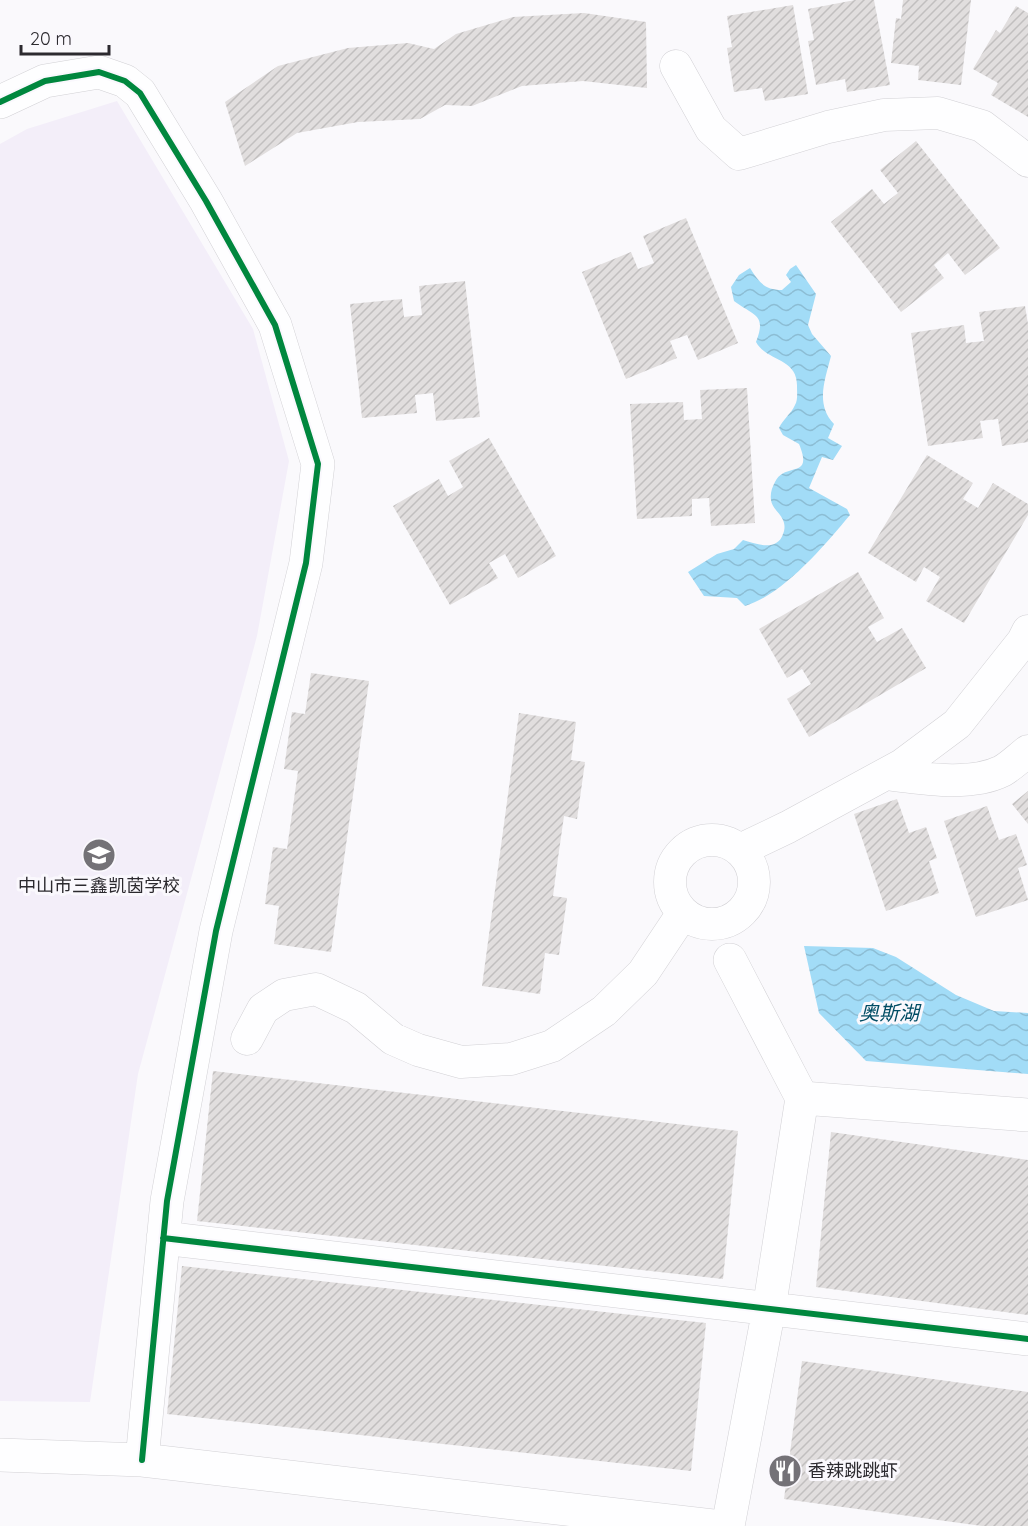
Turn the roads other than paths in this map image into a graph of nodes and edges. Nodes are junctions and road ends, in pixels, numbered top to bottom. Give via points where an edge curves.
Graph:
1 (676, 66) dead end
2 (0, 102) edge
3 (1028, 161) edge
4 (1028, 631) edge
5 (1028, 751) edge
6 (886, 774) junction
7 (740, 850) junction
8 (683, 913) junction
9 (716, 925) junction
10 (730, 960) joint
11 (247, 1039) dead end
12 (802, 1098) junction
13 (1028, 1115) edge
14 (163, 1238) junction
15 (769, 1309) junction
16 (1028, 1339) edge
17 (0, 1455) edge
18 (142, 1460) junction
19 (713, 1526) edge
20 (728, 1526) edge

1 - 3 street via 711,129 739,154 884,115 938,112 982,126
2 - 14 street via 45,81 99,72 125,81 140,93 275,325 318,464 306,563 216,931
4 - 6 street via 957,724
5 - 6 street via 1001,771 969,780
6 - 7 street
7 - 8 street via 718,840 694,843 684,850 672,869 670,881 671,893
7 - 9 street via 754,874 755,889 741,914
8 - 9 street via 693,920
8 - 11 street via 643,973 604,1011 552,1046 511,1059 461,1062 418,1050 393,1039 356,1008 316,989 284,995 263,1009
9 - 10 street
10 - 12 street
12 - 13 street
12 - 15 street
14 - 15 street
14 - 18 street
15 - 16 street
15 - 20 street
17 - 18 street
18 - 19 street

